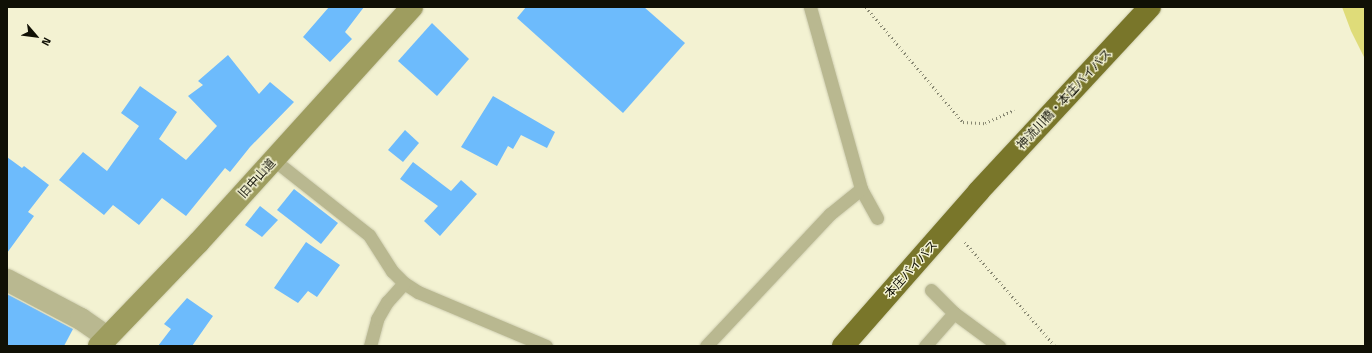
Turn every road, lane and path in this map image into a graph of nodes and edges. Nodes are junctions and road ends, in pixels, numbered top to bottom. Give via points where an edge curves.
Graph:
1 (412, 7) edge
2 (810, 7) edge
3 (866, 7) edge
4 (1150, 7) edge
5 (1014, 110) dead end
6 (274, 160) junction
7 (861, 189) junction
8 (979, 191) joint
9 (877, 218) dead end
10 (964, 241) dead end
11 (7, 280) edge
12 (404, 283) junction
13 (931, 290) dead end
14 (954, 314) junction
15 (103, 342) edge
16 (370, 346) edge
17 (546, 346) edge
18 (706, 346) edge
19 (843, 346) edge
20 (925, 346) edge
21 (999, 346) edge
22 (1055, 346) edge

1 - 6 main road, 旧中山道
2 - 7 lane
3 - 5 path via 963,122 985,123
4 - 8 highway, 神流川橋・本庄バイパス
6 - 12 lane via 369,235 392,271
6 - 15 main road, 旧中山道
7 - 9 lane
7 - 18 lane via 830,214
8 - 19 highway, 本庄バイパス
10 - 22 path
11 - 15 street via 81,320
12 - 16 lane via 387,302 377,319
12 - 17 lane via 418,292
13 - 14 lane
14 - 20 lane
14 - 21 lane

